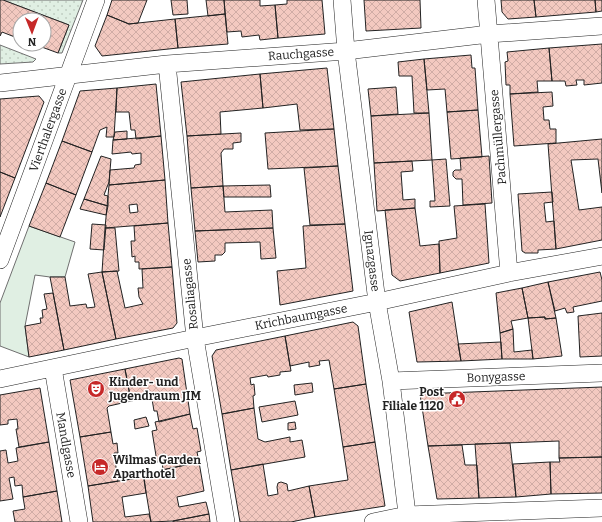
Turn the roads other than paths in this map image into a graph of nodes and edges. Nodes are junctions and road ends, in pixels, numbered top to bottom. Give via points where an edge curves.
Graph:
1 (96, 0) edge
2 (342, 0) edge
3 (486, 0) edge
4 (602, 26) edge
5 (489, 34) junction
6 (346, 51) junction
7 (168, 64) junction
8 (68, 76) junction
9 (0, 83) edge
10 (602, 256) edge
11 (0, 260) edge
12 (509, 273) junction
13 (377, 302) junction
14 (195, 338) junction
15 (53, 368) junction
16 (602, 372) edge
17 (0, 379) edge
18 (391, 381) junction
19 (602, 508) edge
20 (408, 519) edge
21 (79, 522) edge
22 (226, 522) edge
23 (372, 522) edge

1 - 8 street, Vierthalergasse
2 - 6 street, Ignazgasse
3 - 5 street, Pachmüllergasse
4 - 5 street, Rauchgasse
5 - 6 street, Rauchgasse
5 - 12 street, Pachmüllergasse
6 - 7 street, Rauchgasse
6 - 13 street, Ignazgasse
7 - 8 street, Rauchgasse
7 - 14 street, Rosaliagasse
8 - 9 street, Rauchgasse
8 - 11 street, Vierthalergasse
10 - 12 street, Krichbaumgasse
12 - 13 street, Krichbaumgasse
13 - 14 street, Krichbaumgasse
13 - 18 street, Ignazgasse
14 - 15 street, Krichbaumgasse
14 - 22 street, Rosaliagasse
15 - 17 street, Krichbaumgasse
15 - 21 street, Mandlgasse
16 - 18 street, Bonygasse
18 - 20 street, Ignazgasse
19 - 20 street
20 - 23 street

